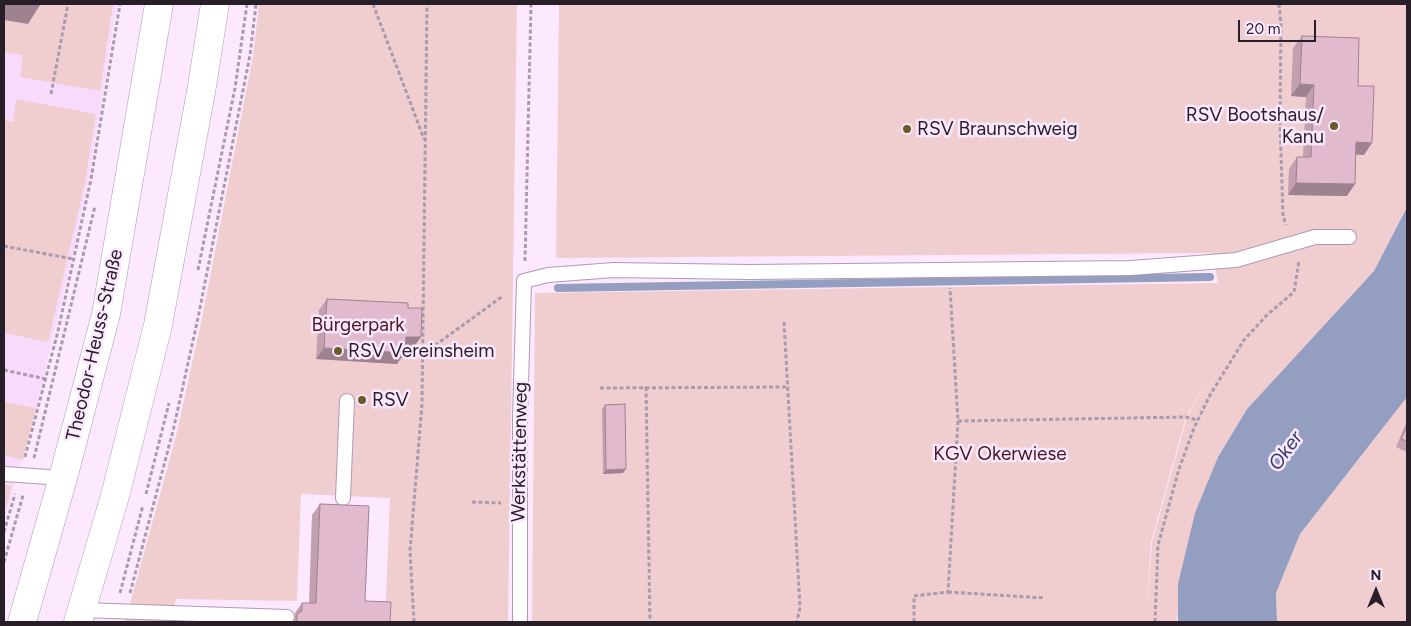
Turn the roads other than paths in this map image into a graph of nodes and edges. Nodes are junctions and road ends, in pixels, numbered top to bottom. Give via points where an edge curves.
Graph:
1 (159, 4) edge
2 (215, 4) edge
3 (1349, 237) dead end
4 (347, 401) dead end
5 (4, 474) edge
6 (63, 478) junction
7 (343, 498) dead end
8 (80, 616) edge
9 (287, 616) dead end
10 (22, 622) edge
11 (520, 622) edge

1 - 6 main road, Theodor-Heuss-Straße via 106,314
2 - 8 main road via 158,325 115,496
3 - 11 lane, Werkstättenweg via 1315,237 1236,260 1131,268 758,272 614,270 548,275 524,281
4 - 7 lane
5 - 6 lane
6 - 10 main road, Theodor-Heuss-Straße
8 - 9 lane via 125,610

